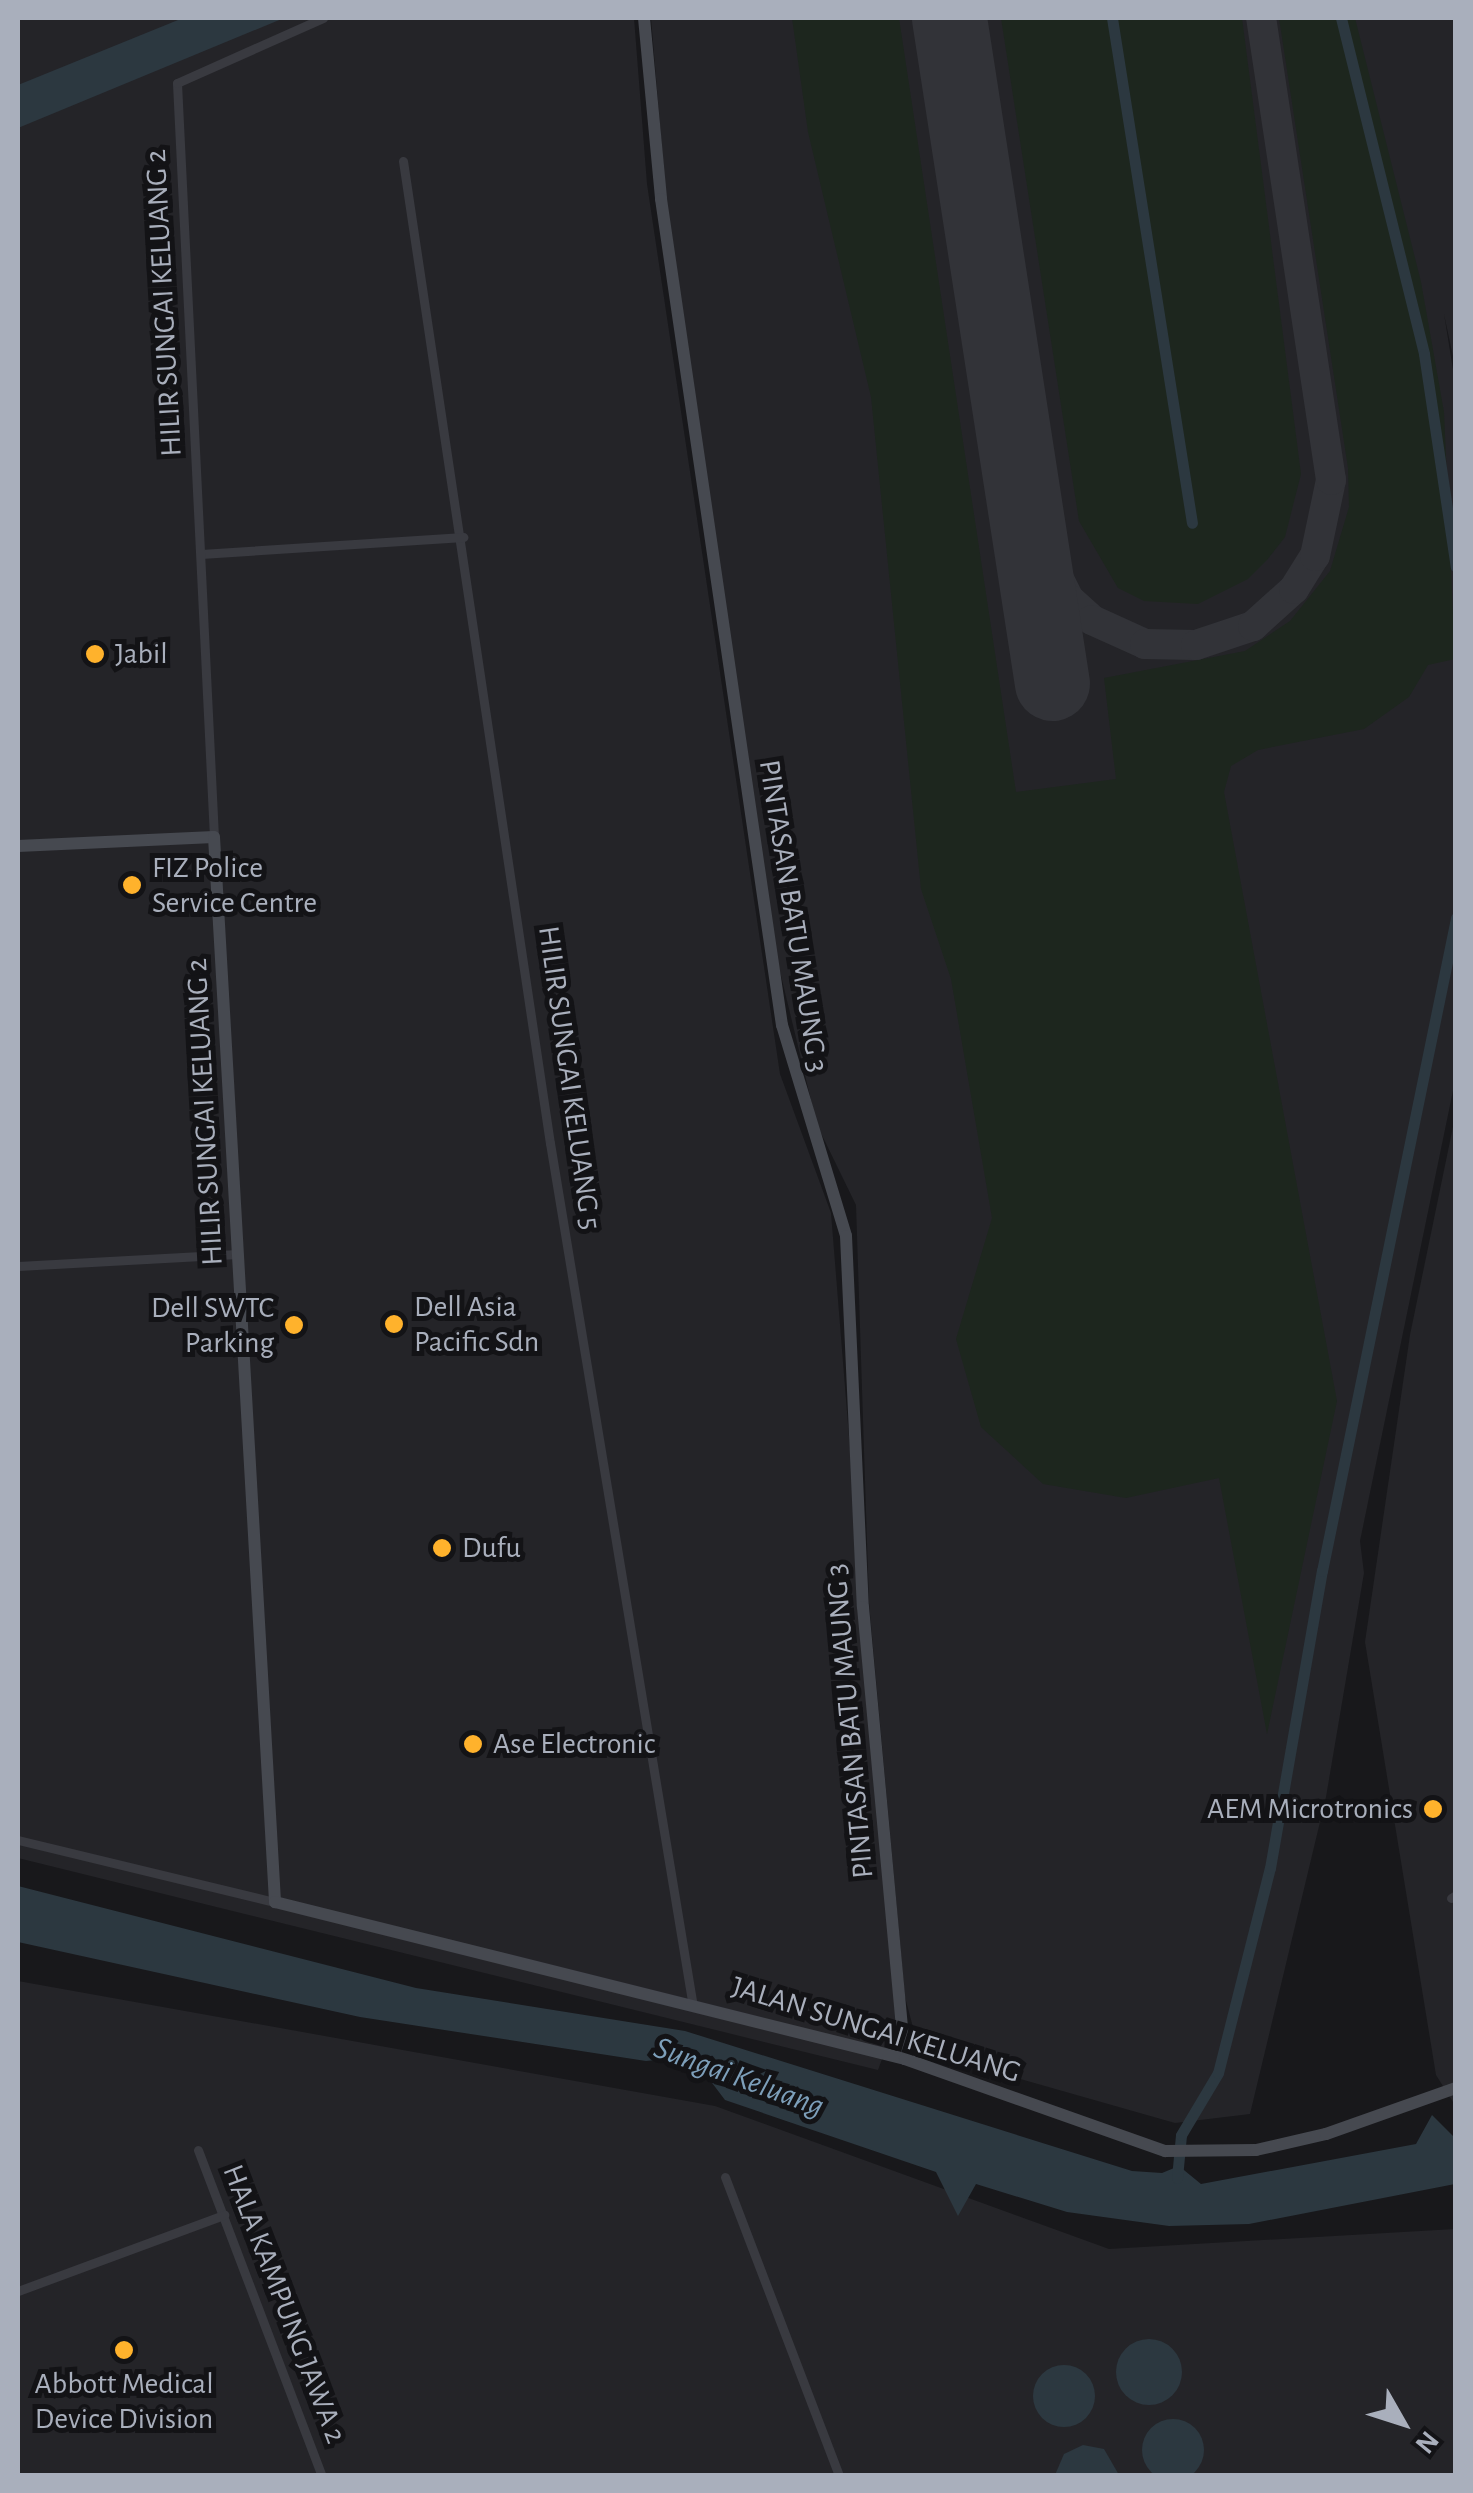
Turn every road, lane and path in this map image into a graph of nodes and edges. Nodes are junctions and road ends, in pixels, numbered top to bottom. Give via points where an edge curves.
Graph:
1 (322, 18) edge
2 (644, 18) edge
3 (402, 161) dead end
4 (463, 538) junction
5 (201, 554) junction
6 (214, 837) junction
7 (18, 846) edge
8 (238, 1254) junction
9 (18, 1266) edge
10 (18, 1840) edge
11 (274, 1902) junction
12 (692, 2001) junction
13 (905, 2059) junction
14 (1456, 2088) edge
15 (198, 2150) dead end
16 (725, 2177) dead end
17 (224, 2214) junction
18 (18, 2292) edge
19 (322, 2476) edge
20 (839, 2476) edge

1 - 5 street, HILIR SUNGAI KELUANG 2 via 178,79
2 - 13 street, PINTASAN BATU MAUNG 3 via 661,199 782,1024 846,1236 863,1606
3 - 4 street, HILIR SUNGAI KELUANG 5
4 - 5 street
4 - 12 street, HILIR SUNGAI KELUANG 5 via 550,1144
5 - 6 street, HILIR SUNGAI KELUANG 2
6 - 7 street
6 - 8 street, HILIR SUNGAI KELUANG 2
8 - 9 street
8 - 11 street, HILIR SUNGAI KELUANG 2
10 - 11 street
11 - 12 street, JALAN SUNGAI KELUANG
12 - 13 street, JALAN SUNGAI KELUANG
13 - 14 street, JALAN SUNGAI KELUANG via 1165,2151 1212,2155 1326,2134
15 - 17 street, HALA KAMPUNG JAWA 2
16 - 20 street
17 - 18 street
17 - 19 street, HALA KAMPUNG JAWA 2

